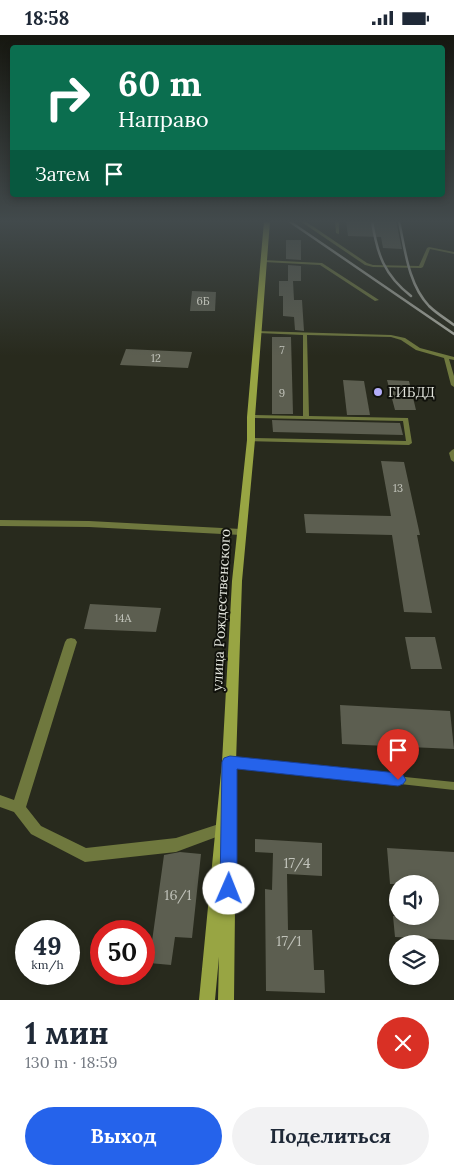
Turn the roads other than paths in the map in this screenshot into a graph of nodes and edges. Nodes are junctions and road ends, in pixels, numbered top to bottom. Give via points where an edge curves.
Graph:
1 (264, 266) edge
2 (323, 266) edge
3 (375, 266) edge
4 (421, 266) edge
5 (377, 299) dead end
6 (258, 332) junction
7 (305, 333) junction
8 (446, 356) junction
9 (454, 359) edge
10 (454, 385) edge
11 (251, 417) junction
12 (306, 417) junction
13 (251, 440) junction
14 (454, 451) edge
15 (454, 460) edge
16 (0, 523) edge
17 (241, 532) junction
18 (71, 643) dead end
19 (230, 762) junction
20 (454, 785) edge
21 (0, 801) edge
22 (19, 808) junction
23 (222, 829) junction
24 (207, 1000) edge
25 (226, 1000) edge

1 - 6 main road, улица Рождественского
2 - 5 lane
3 - 4 lane
6 - 7 lane
6 - 11 main road, улица Рождественского
7 - 8 lane via 390,336 403,339 418,349
7 - 12 lane
8 - 9 lane
8 - 10 lane
11 - 12 lane
11 - 13 main road, улица Рождественского
12 - 13 lane via 406,419 409,443
13 - 17 main road, улица Рождественского
14 - 15 lane
16 - 17 street
17 - 19 main road, улица Рождественского
18 - 22 street
19 - 20 lane
19 - 23 main road, улица Рождественского
19 - 25 main road
21 - 22 street
22 - 23 street via 36,830 85,855 176,845
23 - 24 main road, улица Рождественского

